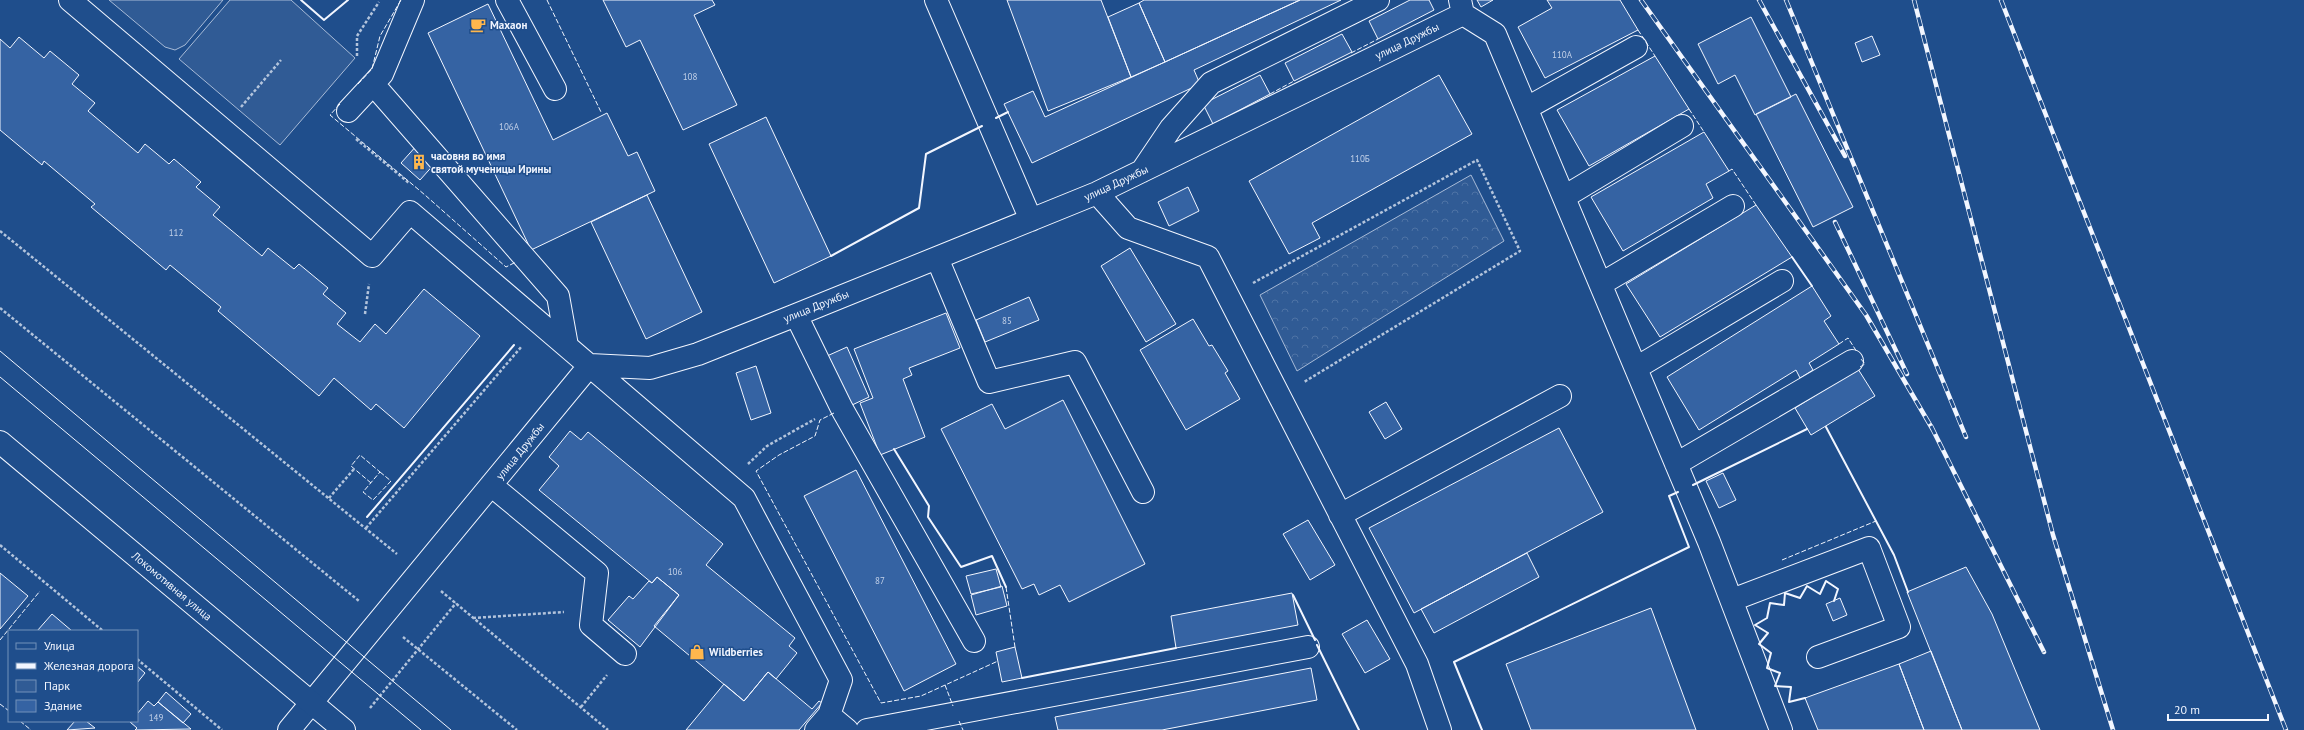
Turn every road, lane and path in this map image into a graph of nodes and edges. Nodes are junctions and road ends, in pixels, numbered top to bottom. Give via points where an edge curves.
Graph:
1 (70, 0) edge
2 (381, 0) edge
3 (413, 0) edge
4 (506, 0) edge
5 (936, 0) edge
6 (1378, 0) edge
7 (1461, 7) edge
8 (1636, 47) dead end
9 (357, 58) dead end
10 (281, 60) dead end
11 (373, 84) junction
12 (554, 89) dead end
13 (1527, 108) junction
14 (348, 111) dead end
15 (1682, 126) dead end
16 (222, 129) junction
17 (1141, 172) junction
18 (1097, 193) junction
19 (1564, 197) junction
20 (1733, 206) dead end
21 (1031, 220) junction
22 (0, 231) edge
23 (937, 258) junction
24 (1782, 281) dead end
25 (1600, 284) junction
26 (1228, 297) junction
27 (0, 308) edge
28 (796, 315) junction
29 (541, 324) junction
30 (567, 346) junction
31 (1852, 361) dead end
32 (590, 365) junction
33 (1636, 368) junction
34 (1560, 396) dead end
35 (1279, 397) junction
36 (840, 405) junction
37 (0, 442) edge
38 (1676, 464) junction
39 (354, 469) dead end
40 (727, 483) junction
41 (491, 485) junction
42 (1143, 492) dead end
43 (329, 498) junction
44 (1340, 515) junction
45 (366, 528) junction
46 (0, 545) edge
47 (419, 573) junction
48 (1732, 600) junction
49 (456, 603) junction
50 (592, 611) junction
51 (473, 618) junction
52 (381, 619) junction
53 (102, 630) edge
54 (974, 641) dead end
55 (1308, 647) dead end
56 (418, 649) junction
57 (625, 654) joint
58 (1818, 657) dead end
59 (138, 660) edge
60 (312, 703) junction
61 (581, 707) junction
62 (370, 708) dead end
63 (823, 722) edge
64 (218, 727) junction
65 (216, 730) edge
66 (222, 730) edge
67 (289, 730) edge
68 (344, 730) edge
69 (517, 730) edge
70 (608, 730) edge
71 (847, 730) edge
72 (867, 730) edge
73 (1440, 730) edge
74 (1781, 730) edge

1 - 16 street
2 - 9 path via 357,36
3 - 11 street via 382,74
4 - 12 street
5 - 21 street
6 - 17 street via 1211,83 1171,128
7 - 13 street via 1495,34
7 - 17 street, улица Дружбы
8 - 13 street
10 - 16 path
11 - 14 street
11 - 30 street via 558,296
13 - 19 street
15 - 19 street
16 - 29 street via 372,256 410,212
17 - 18 street, улица Дружбы
18 - 21 street, улица Дружбы
18 - 26 street via 1128,228 1208,257
19 - 25 street
20 - 25 street
21 - 23 street, улица Дружбы
22 - 43 path
23 - 28 street, улица Дружбы
23 - 42 street via 989,382 1074,362
24 - 33 street
25 - 33 street
26 - 35 street
26 - 35 path via 1477,160 1520,251
27 - 52 path
28 - 32 street, улица Дружбы via 698,354 650,368
28 - 36 street
29 - 30 street
29 - 45 path
30 - 32 street
31 - 38 street
32 - 40 street
32 - 41 street, улица Дружбы
33 - 38 street
34 - 44 street
35 - 44 street
36 - 40 path via 767,446
36 - 54 street
37 - 60 street, Локомотивная улица
38 - 48 street
39 - 43 path
40 - 63 street via 744,498 841,680
41 - 47 street, улица Дружбы
41 - 50 street via 597,573
43 - 45 path
44 - 73 street via 1418,664
45 - 47 path
46 - 53 path
47 - 49 path
47 - 52 street, улица Дружбы
48 - 58 street via 1869,548 1899,627
48 - 74 street
49 - 51 path
49 - 56 path
50 - 51 path
50 - 57 street via 591,625
51 - 61 path
52 - 56 path
52 - 60 street, улица Дружбы
55 - 72 street
56 - 62 path
56 - 69 path
57 - 61 path
59 - 64 path
60 - 67 street, улица Дружбы
60 - 68 street, Локомотивная улица
61 - 70 path
63 - 71 street
64 - 65 path
64 - 66 path

